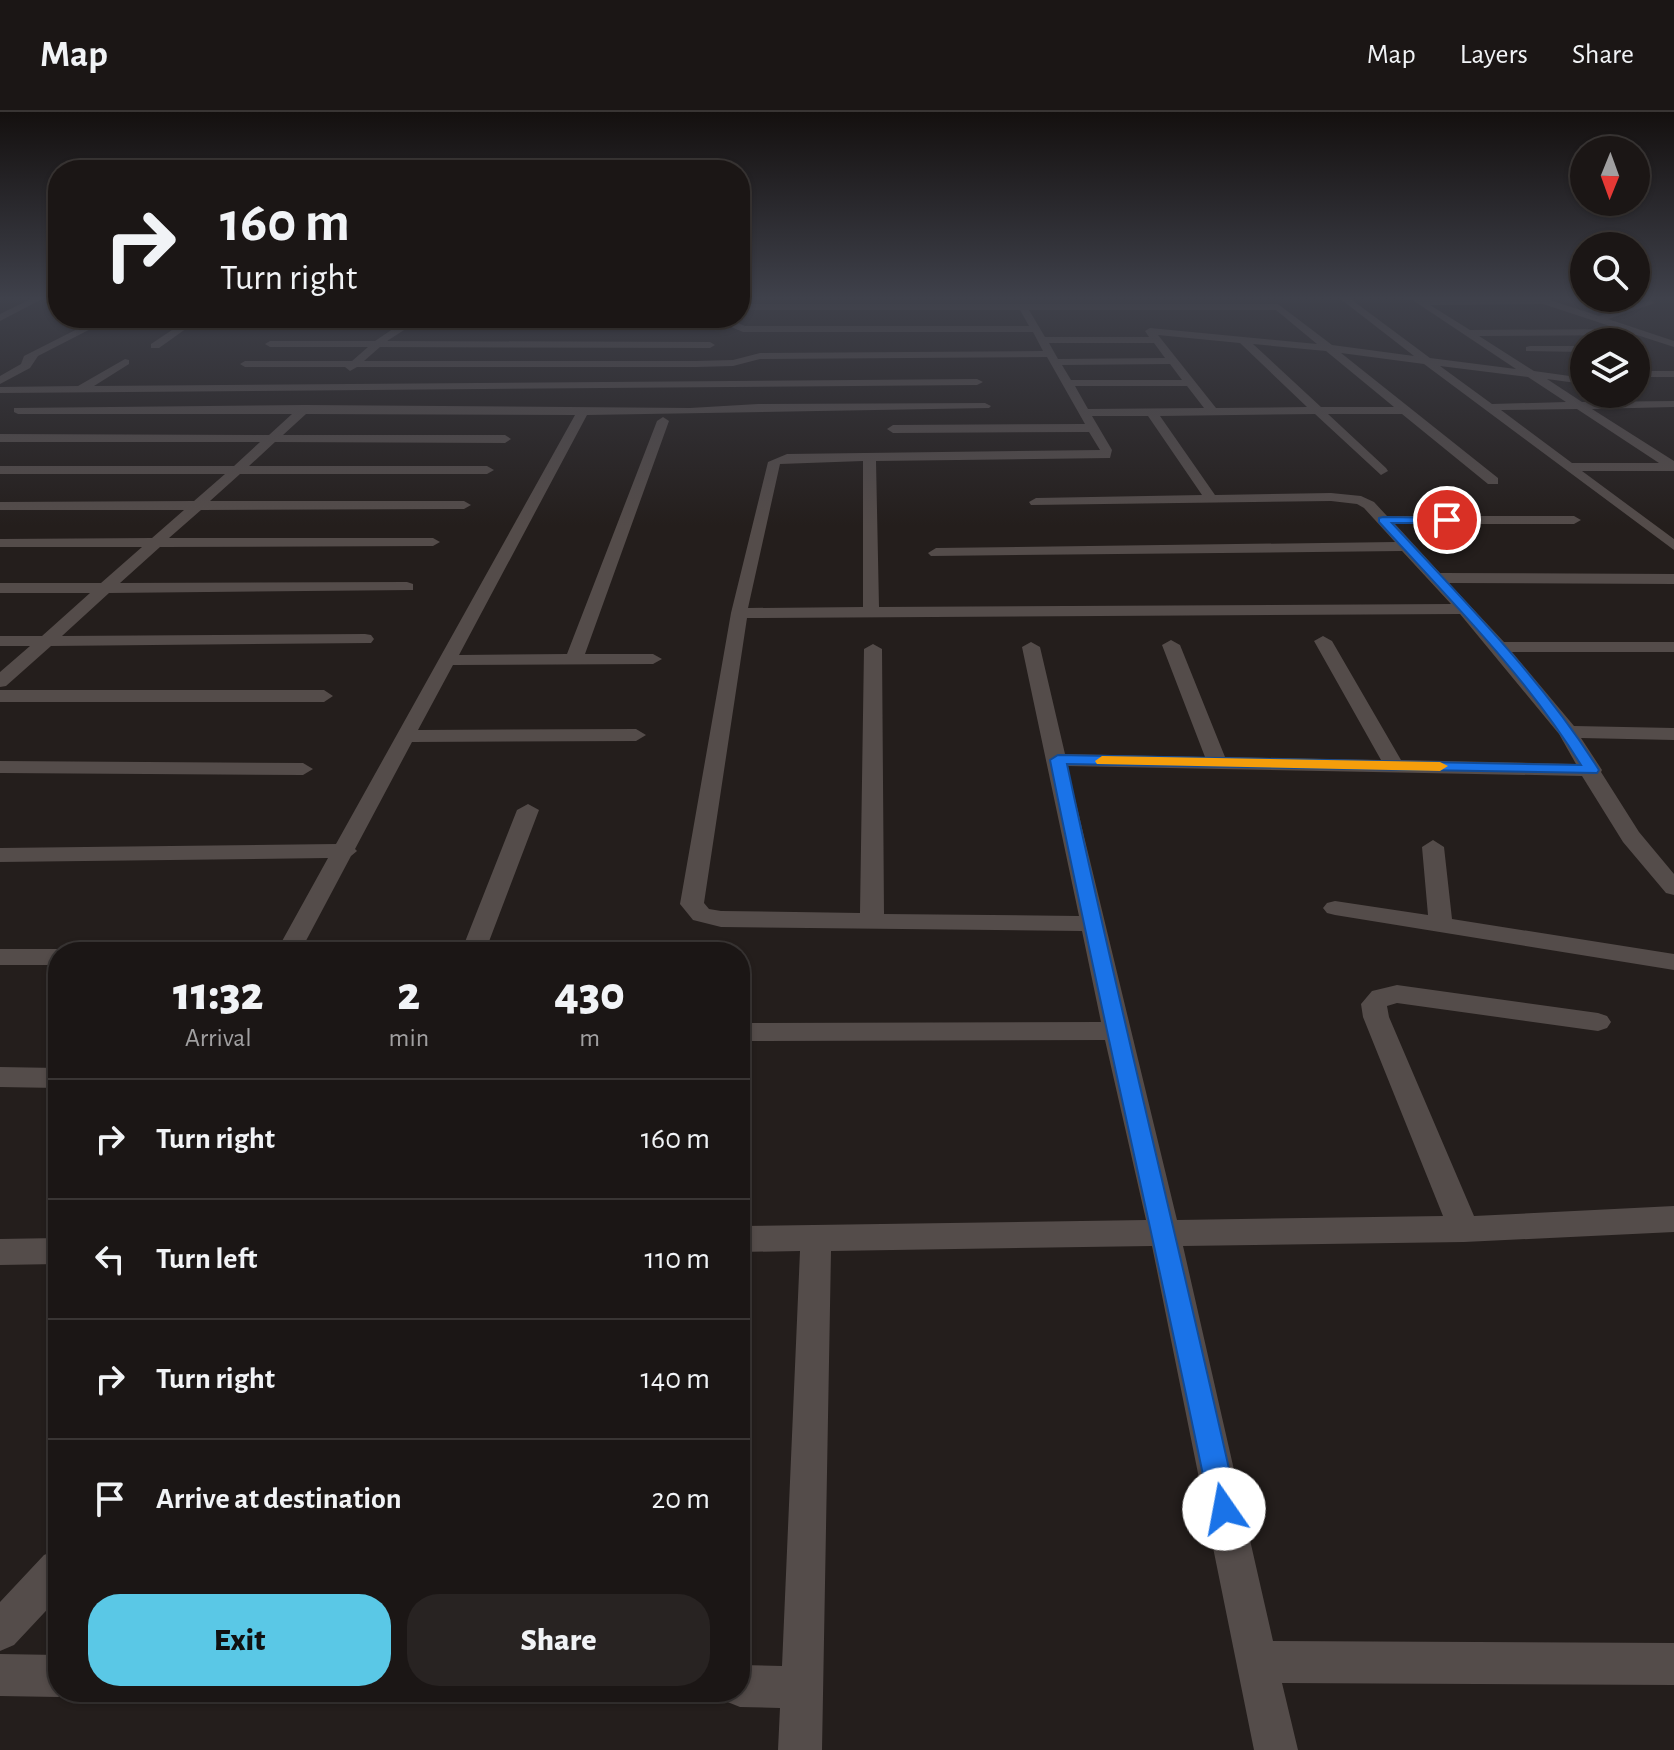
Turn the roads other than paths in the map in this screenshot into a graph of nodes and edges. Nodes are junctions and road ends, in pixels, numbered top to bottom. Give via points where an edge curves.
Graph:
1 (106, 373) edge
2 (344, 373) edge
3 (878, 373) edge
4 (1062, 373) edge
5 (1184, 373) edge
6 (1278, 373) edge
7 (1360, 373) edge
8 (1445, 373) edge
9 (1529, 373) edge
10 (1536, 373) edge
11 (1650, 374) edge
12 (1674, 374) edge
13 (188, 376) dead end
14 (1570, 377) edge
15 (879, 382) junction
16 (1067, 383) junction
17 (1191, 383) junction
18 (329, 387) junction
19 (174, 388) junction
20 (0, 390) edge
21 (79, 390) junction
22 (1654, 391) dead end
23 (1674, 393) edge
24 (1570, 401) edge
25 (1650, 404) edge
26 (1674, 404) edge
27 (1570, 405) edge
28 (985, 406) junction
29 (1492, 407) junction
30 (1581, 408) edge
31 (18, 410) dead end
32 (1317, 410) junction
33 (1406, 410) junction
34 (1212, 411) junction
35 (583, 412) junction
36 (1151, 412) junction
37 (301, 413) junction
38 (1088, 420) junction
39 (663, 421) dead end
40 (893, 429) dead end
41 (992, 429) junction
42 (0, 438) edge
43 (271, 439) junction
44 (505, 439) dead end
45 (1003, 457) junction
46 (869, 458) junction
47 (1571, 467) junction
48 (0, 470) edge
49 (487, 470) dead end
50 (234, 471) junction
51 (1381, 471) dead end
52 (1493, 481) dead end
53 (1212, 500) junction
54 (1036, 502) dead end
55 (464, 505) dead end
56 (0, 506) edge
57 (200, 506) junction
58 (1383, 520) junction
59 (1574, 520) dead end
60 (433, 542) dead end
61 (0, 543) edge
62 (159, 543) junction
63 (1406, 546) junction
64 (1674, 546) edge
65 (936, 553) dead end
66 (1437, 578) junction
67 (1674, 579) edge
68 (407, 587) dead end
69 (0, 588) edge
70 (107, 589) junction
71 (1466, 609) junction
72 (739, 613) junction
73 (871, 614) junction
74 (365, 639) dead end
75 (0, 641) edge
76 (47, 641) junction
77 (1323, 641) dead end
78 (1171, 645) dead end
79 (1031, 647) dead end
80 (1499, 647) junction
81 (1674, 647) edge
82 (873, 649) dead end
83 (574, 659) junction
84 (653, 659) dead end
85 (447, 660) junction
86 (0, 682) edge
87 (0, 696) edge
88 (324, 696) dead end
89 (1568, 732) junction
90 (1674, 734) edge
91 (636, 735) dead end
92 (407, 736) junction
93 (1058, 760) junction
94 (1217, 763) junction
95 (1394, 765) junction
96 (0, 767) edge
97 (303, 769) dead end
98 (1592, 770) junction
99 (528, 810) dead end
100 (1433, 847) dead end
101 (346, 851) junction
102 (0, 855) edge
103 (1672, 884) edge
104 (1335, 908) dead end
105 (872, 921) junction
106 (1092, 924) junction
107 (1441, 925) junction
108 (294, 942) edge
109 (477, 942) edge
110 (0, 957) edge
111 (48, 957) edge
112 (1674, 962) edge
113 (1598, 1022) dead end
114 (1116, 1031) junction
115 (750, 1032) edge
116 (0, 1077) edge
117 (48, 1078) edge
118 (1674, 1219) edge
119 (1464, 1229) junction
120 (1165, 1234) junction
121 (816, 1238) junction
122 (750, 1239) edge
123 (48, 1251) edge
124 (0, 1252) edge
125 (48, 1580) edge
126 (0, 1631) edge
127 (1257, 1662) junction
128 (1674, 1664) edge
129 (0, 1675) edge
130 (48, 1676) edge
131 (750, 1686) edge
132 (802, 1687) junction
133 (800, 1750) edge
134 (1276, 1750) edge

1 - 21 street
2 - 18 street
3 - 15 street
4 - 16 street
5 - 17 street
6 - 32 street
7 - 33 street
8 - 29 street
9 - 24 street
10 - 14 street
11 - 12 street
13 - 19 street
15 - 18 street
15 - 28 street via 975,376
16 - 17 street
16 - 38 street
17 - 34 street
18 - 19 street
18 - 37 street
19 - 21 street
20 - 21 street
22 - 23 street
25 - 26 street
27 - 29 street
28 - 35 street
28 - 41 street
29 - 47 street
30 - 47 street via 1674,467
31 - 37 street
32 - 33 street
32 - 34 street
32 - 51 street
33 - 52 street
34 - 36 street
35 - 37 street
35 - 85 street
36 - 38 street
36 - 53 street
37 - 43 street
38 - 41 street
38 - 45 street via 1105,455
39 - 83 street
40 - 41 street
41 - 45 street
42 - 43 street
43 - 44 street
43 - 50 street
45 - 46 street
46 - 72 street via 774,462
46 - 73 street
47 - 64 street
48 - 50 street
49 - 50 street
50 - 57 street
53 - 54 street
53 - 58 street via 1348,497 1369,505
55 - 57 street
56 - 57 street
57 - 62 street
58 - 59 street
58 - 63 street
60 - 62 street
61 - 62 street
62 - 70 street
63 - 65 street
63 - 66 street
66 - 67 street
66 - 71 street
68 - 70 street
69 - 70 street
70 - 76 street
71 - 73 street
71 - 80 street
72 - 73 street
72 - 105 street via 692,904 701,915 721,919
74 - 76 street
75 - 76 street
76 - 86 street
77 - 95 street
78 - 94 street
79 - 93 street
80 - 81 street
80 - 89 street
82 - 105 street
83 - 84 street
83 - 85 street
85 - 92 street
87 - 88 street
89 - 90 street
89 - 98 street
91 - 92 street
92 - 101 street
93 - 94 street
93 - 106 street
94 - 95 street
95 - 98 street
96 - 97 street
98 - 103 street via 1623,826
99 - 109 street
100 - 107 street
101 - 102 street
101 - 108 street
104 - 107 street
105 - 106 street
106 - 114 street
107 - 112 street
110 - 111 street
113 - 119 street via 1397,994 1374,1004
114 - 115 street
114 - 120 street
116 - 117 street
118 - 119 street
119 - 120 street
120 - 121 street
120 - 127 street
121 - 122 street
121 - 132 street
123 - 124 street
125 - 126 street
127 - 128 street
127 - 134 street
129 - 130 street
131 - 132 street
132 - 133 street

